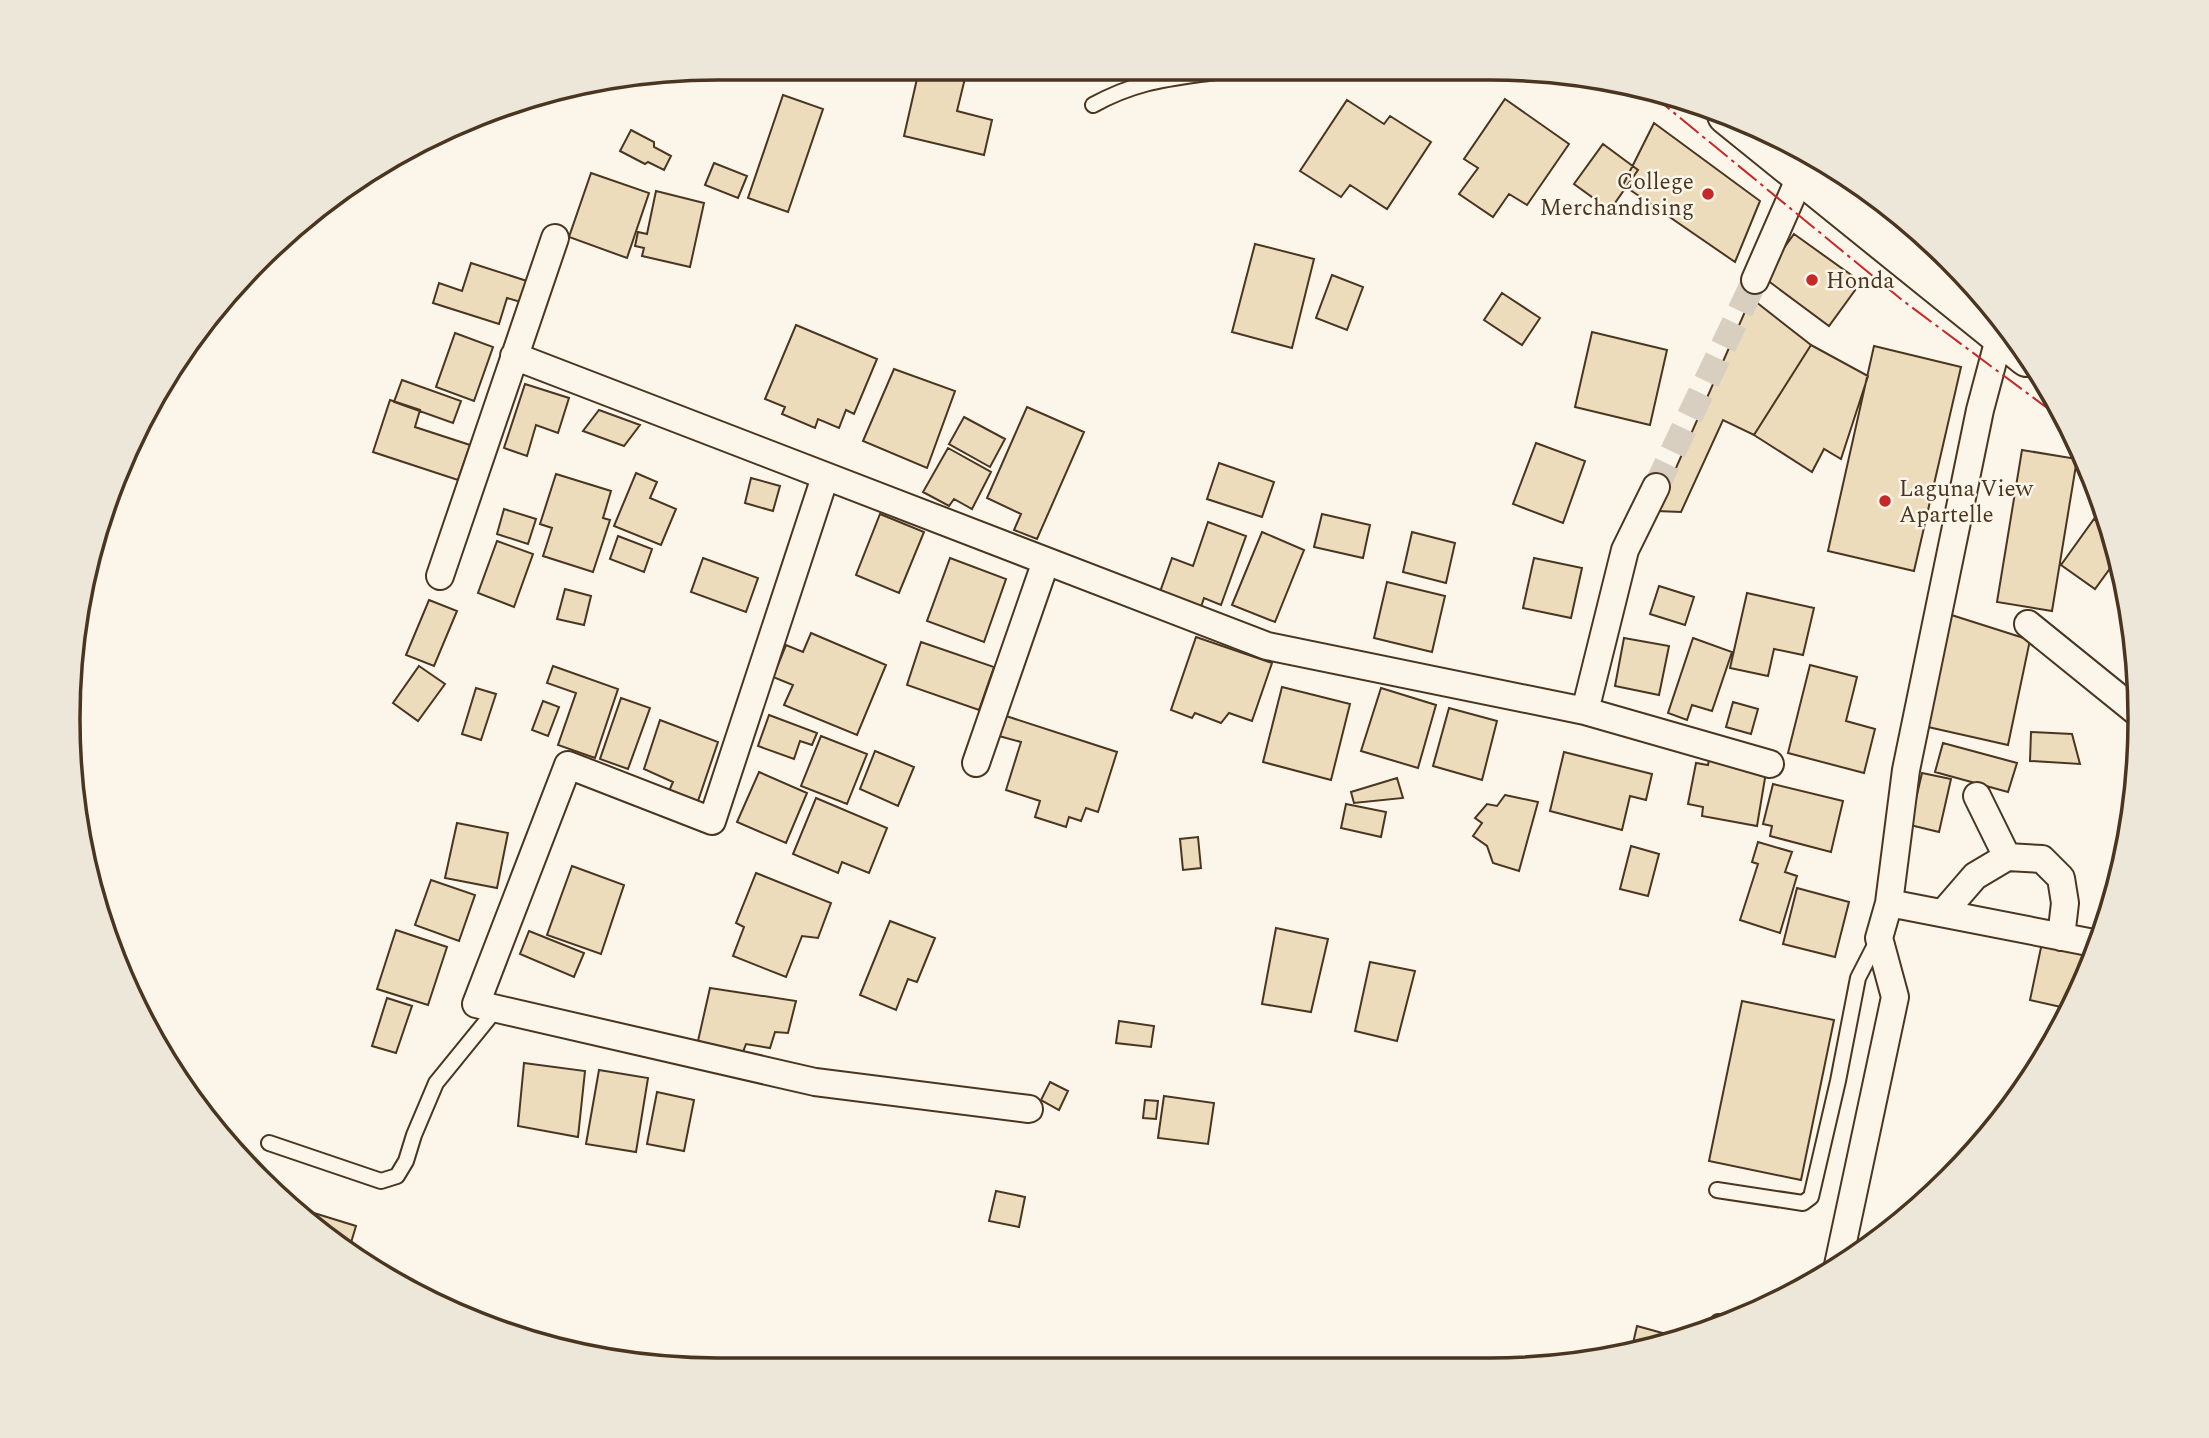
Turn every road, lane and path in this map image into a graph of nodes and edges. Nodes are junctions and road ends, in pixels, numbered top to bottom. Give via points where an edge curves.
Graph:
1 (1160, 80) edge
2 (1093, 105) dead end
3 (1767, 144) edge
4 (1820, 182) edge
5 (555, 238) dead end
6 (1755, 280) tunnel mouth
7 (2000, 334) edge
8 (2012, 351) edge
9 (514, 356) junction
10 (825, 477) junction
11 (1656, 487) tunnel mouth
12 (1045, 561) junction
13 (440, 576) dead end
14 (2028, 624) dead end
15 (2128, 705) edge
16 (1585, 711) junction
17 (976, 763) dead end
18 (1770, 764) dead end
19 (1978, 796) dead end
20 (2007, 857) junction
21 (1889, 903) junction
22 (1943, 913) junction
23 (2062, 937) junction
24 (1879, 938) junction
25 (2088, 942) edge
26 (497, 1008) junction
27 (1028, 1109) dead end
28 (269, 1143) dead end
29 (1717, 1190) dead end
30 (1841, 1253) edge

1 - 2 lane
3 - 4 main road
4 - 6 street
4 - 7 main road
5 - 9 street
8 - 21 street via 1980,410 1906,770
9 - 10 street
9 - 13 street
10 - 12 street
10 - 26 street via 712,821 568,765 476,1004
11 - 16 street via 1625,550
12 - 16 street via 1267,646
12 - 17 street
14 - 15 street
16 - 18 street
19 - 20 street
20 - 22 street via 1975,876
20 - 23 street via 2042,859 2061,877 2065,903
21 - 22 street
21 - 24 street
22 - 23 street
23 - 25 street
24 - 29 lane via 1858,978 1811,1197 1804,1203
24 - 30 street via 1895,997
26 - 27 street via 815,1082
26 - 28 lane via 436,1083 397,1176 381,1181

